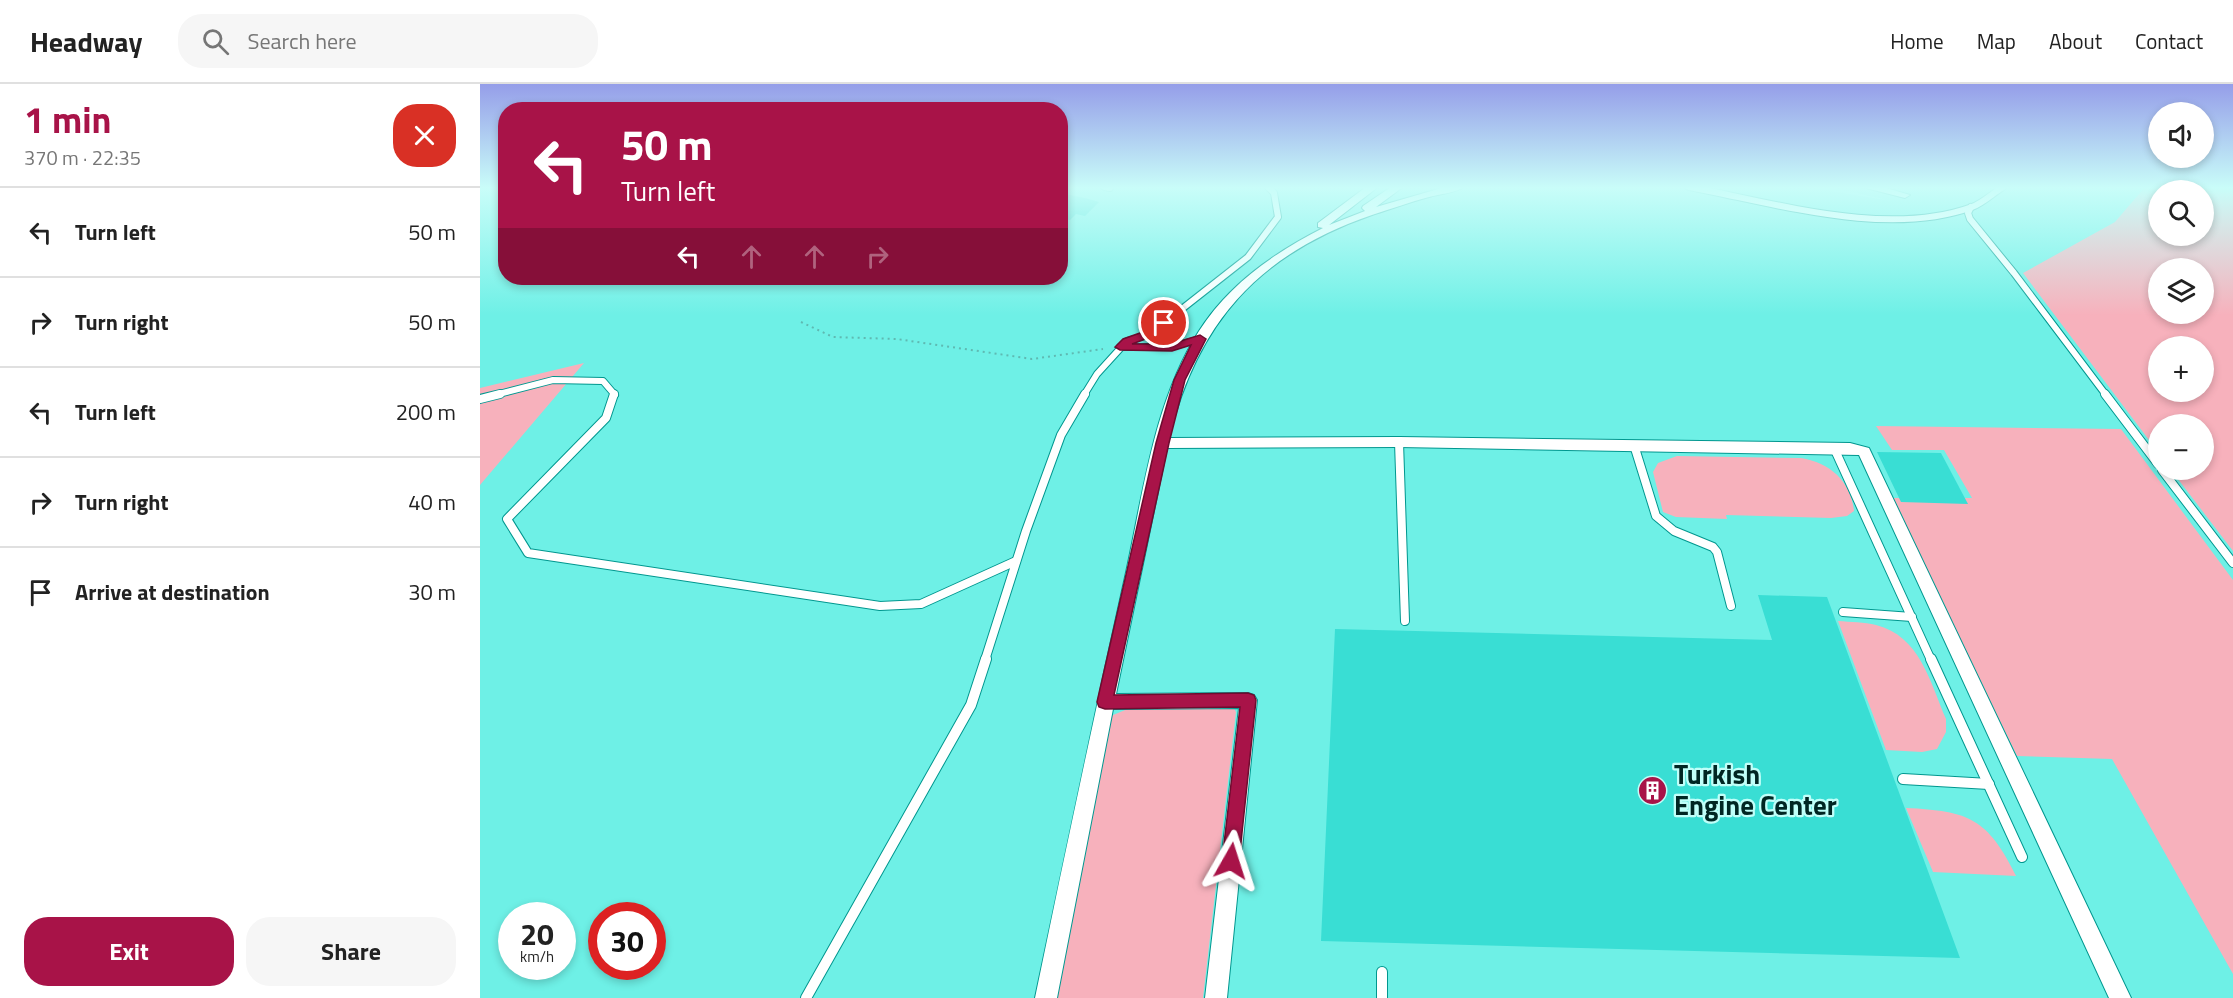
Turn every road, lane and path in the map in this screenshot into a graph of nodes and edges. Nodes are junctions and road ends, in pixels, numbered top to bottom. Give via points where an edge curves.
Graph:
1 (1269, 230) edge
2 (1316, 230) edge
3 (1328, 230) edge
4 (1979, 230) edge
5 (1296, 245) junction
6 (801, 322) dead end
7 (1200, 339) junction
8 (1120, 347) junction
9 (480, 399) edge
10 (1399, 442) junction
11 (1162, 443) junction
12 (1634, 445) junction
13 (1834, 448) junction
14 (2148, 451) edge
15 (2170, 480) edge
16 (1016, 561) junction
17 (2233, 562) edge
18 (1731, 606) dead end
19 (1843, 612) dead end
20 (1912, 617) junction
21 (1405, 621) dead end
22 (1105, 702) junction
23 (1903, 779) dead end
24 (1989, 784) junction
25 (2022, 857) dead end
26 (1382, 972) dead end
27 (806, 998) edge
28 (1046, 998) edge
29 (1216, 998) edge
30 (1382, 998) edge
31 (2120, 998) edge

1 - 8 lane via 1248,257 1164,323
2 - 5 street
3 - 5 street
4 - 14 lane
5 - 7 street via 1245,283
6 - 8 path via 833,337 897,339 1032,359
7 - 8 lane via 1172,347
7 - 11 street via 1179,380
8 - 16 lane via 1098,374 1061,435
9 - 16 lane via 553,380 603,381 615,395 606,418 507,519 528,553 880,606 921,604
10 - 11 street
10 - 12 street
10 - 21 lane
11 - 22 street
12 - 13 street
12 - 18 lane via 1656,516 1674,531 1713,547
13 - 20 lane
13 - 31 street via 1864,451
15 - 17 lane
16 - 27 lane via 971,705
19 - 20 lane
20 - 24 lane
22 - 28 street
22 - 29 street via 1248,700
23 - 24 lane
24 - 25 lane
26 - 30 lane

